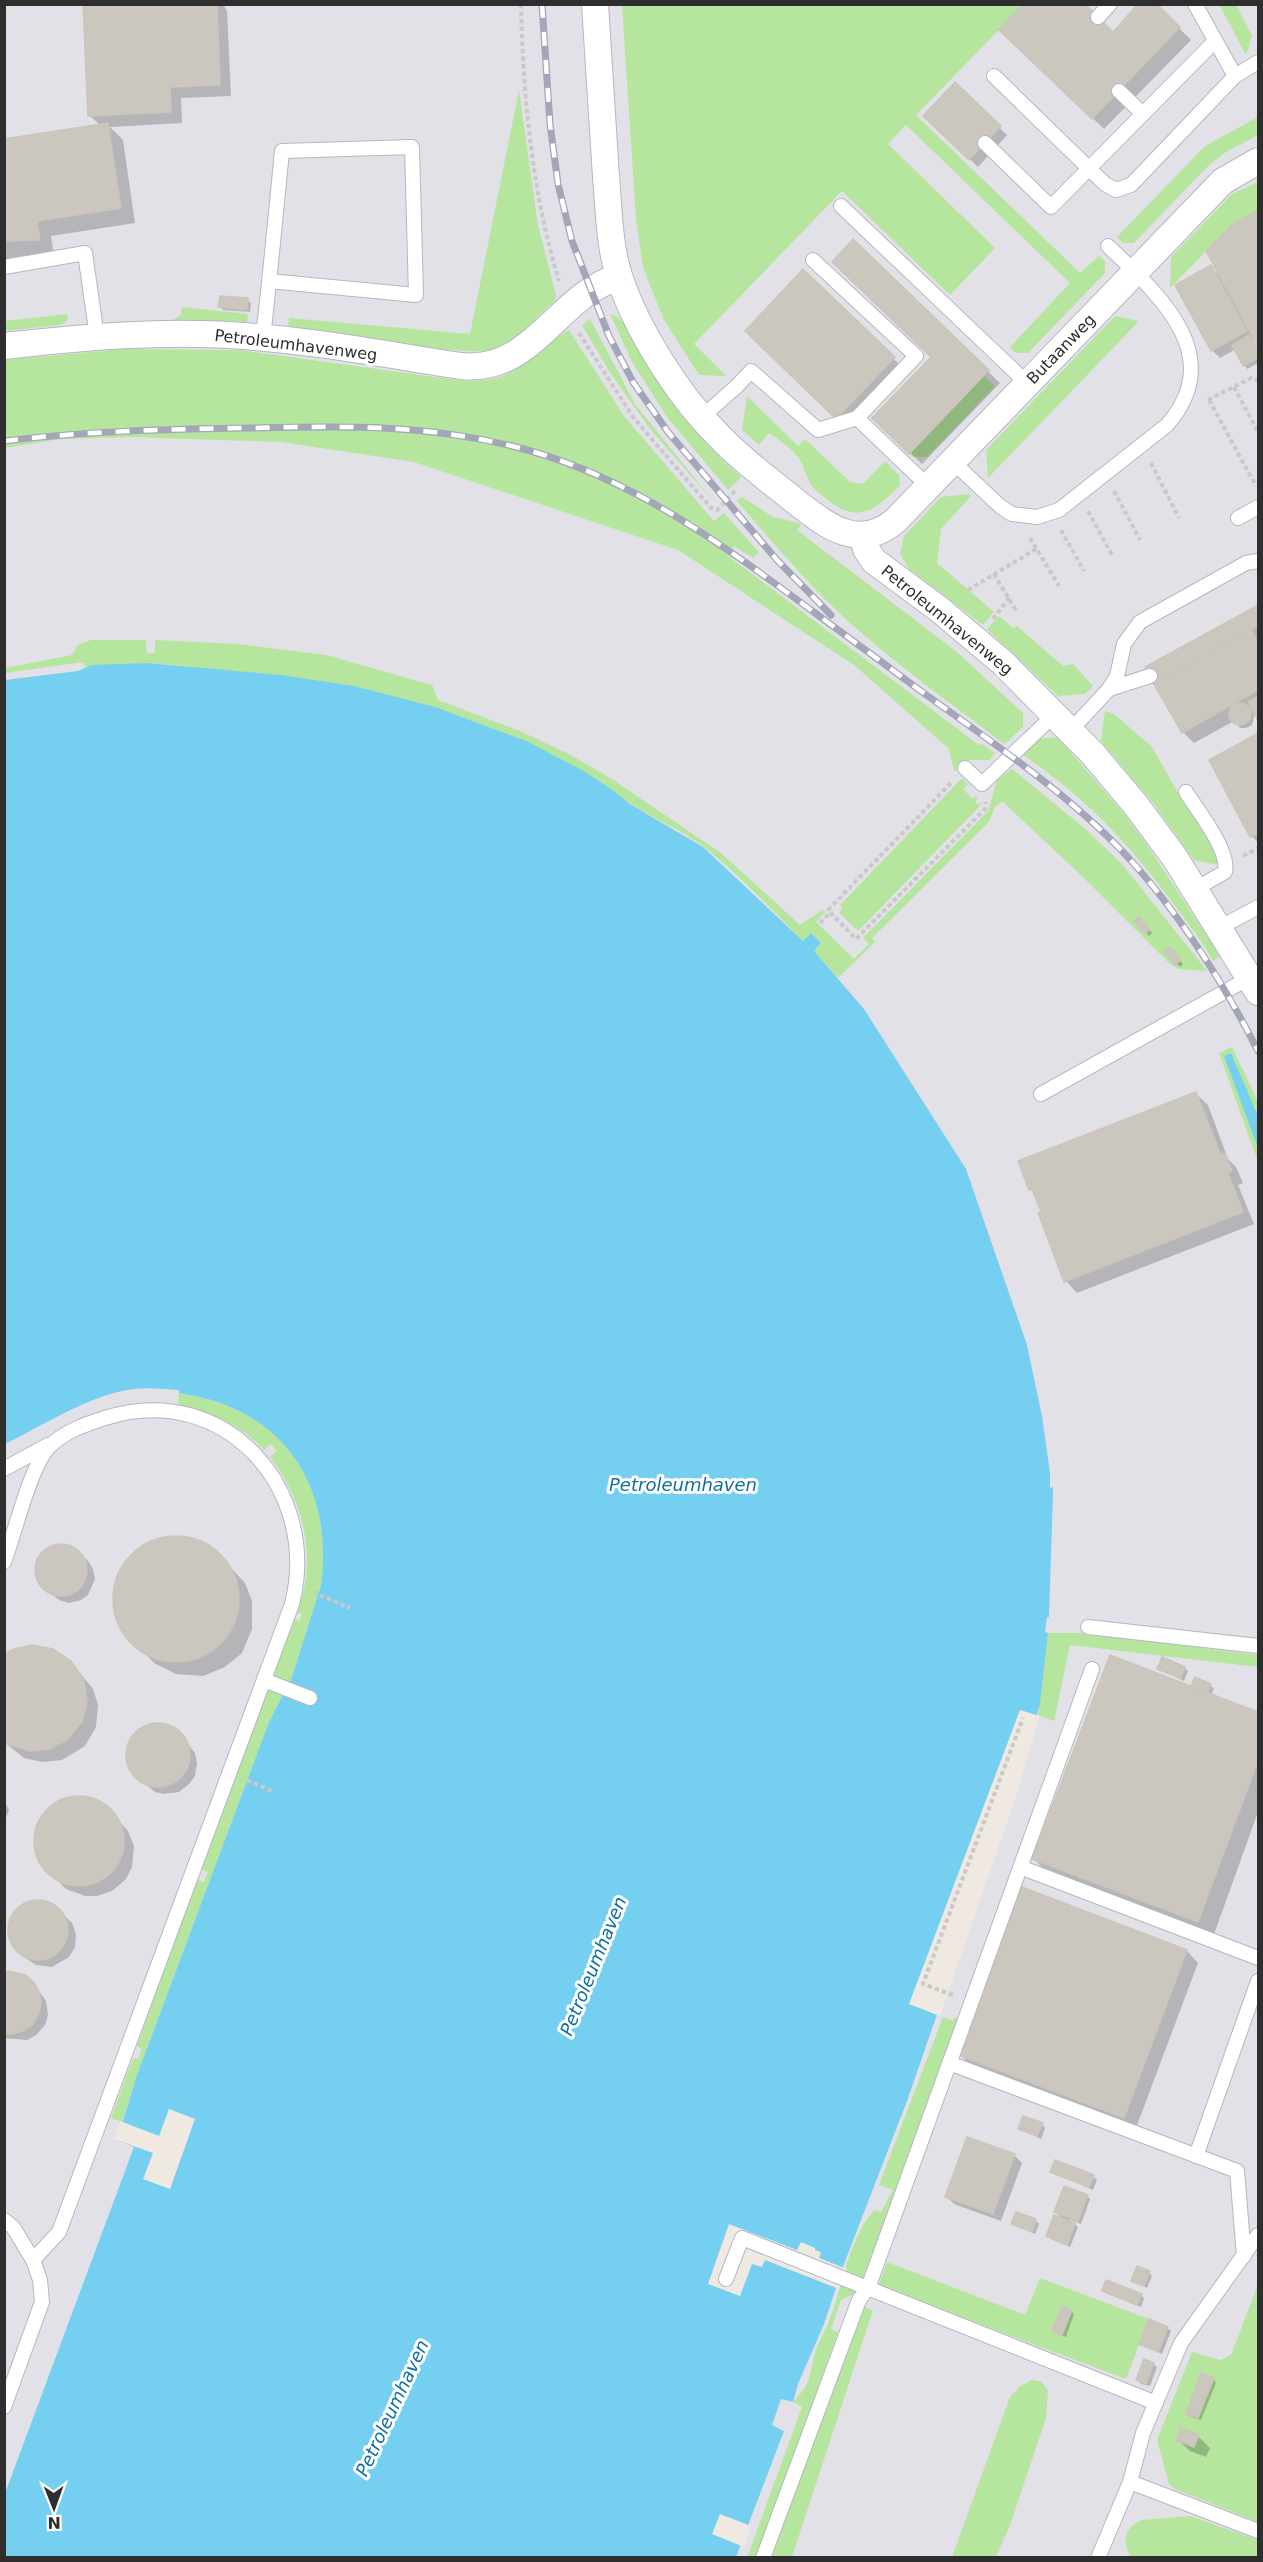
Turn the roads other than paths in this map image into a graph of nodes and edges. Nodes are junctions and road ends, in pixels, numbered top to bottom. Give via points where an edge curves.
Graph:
1 (596, 4) edge
2 (1110, 4) edge
3 (1198, 6) edge
4 (1098, 17) dead end
5 (1215, 41) junction
6 (1258, 62) edge
7 (994, 76) dead end
8 (1235, 76) junction
9 (1119, 91) dead end
10 (1143, 114) junction
11 (985, 143) dead end
12 (1258, 161) edge
13 (1089, 169) junction
14 (841, 207) dead end
15 (1108, 246) dead end
16 (813, 260) dead end
17 (4, 267) edge
18 (1135, 272) junction
19 (619, 277) junction
20 (269, 280) junction
21 (97, 337) junction
22 (263, 338) junction
23 (4, 346) edge
24 (1028, 384) junction
25 (702, 417) junction
26 (857, 418) junction
27 (953, 462) junction
28 (929, 487) junction
29 (1258, 507) edge
30 (1238, 518) dead end
31 (864, 536) junction
32 (1258, 561) edge
33 (1150, 676) dead end
34 (1109, 689) junction
35 (1063, 722) junction
36 (965, 768) road end
37 (1186, 792) dead end
38 (1195, 889) junction
39 (1258, 907) edge
40 (1220, 928) junction
41 (1255, 985) edge
42 (1041, 1094) dead end
43 (58, 1439) junction
44 (4, 1469) edge
45 (4, 1562) edge
46 (1088, 1627) dead end
47 (1258, 1646) edge
48 (1092, 1669) dead end
49 (268, 1682) junction
50 (310, 1698) dead end
51 (1020, 1867) junction
52 (1258, 1959) edge
53 (1258, 1981) edge
54 (949, 2063) junction
55 (1196, 2156) junction
56 (4, 2220) edge
57 (1258, 2235) edge
58 (1244, 2256) junction
59 (33, 2260) junction
60 (726, 2279) dead end
61 (868, 2288) junction
62 (1156, 2403) junction
63 (4, 2407) edge
64 (1131, 2482) junction
65 (1258, 2531) edge
66 (763, 2558) edge
67 (1098, 2558) edge

1 - 19 street via 610,233
2 - 4 lane
3 - 5 lane
5 - 8 lane
5 - 10 lane
6 - 8 lane
7 - 13 lane
8 - 13 lane via 1131,185 1110,188
9 - 10 lane
10 - 13 lane
11 - 13 lane via 1051,207
12 - 18 street, Butaanweg via 1223,182
14 - 24 lane
15 - 18 lane
16 - 26 lane via 916,356
17 - 21 lane via 85,253
18 - 24 street, Butaanweg
18 - 27 lane via 1161,298 1189,346 1191,383 1186,398 1167,425 1052,513 1025,517 1001,507
19 - 22 street, Petroleumhavenweg via 605,281 515,354 486,367
19 - 25 street via 661,359
20 - 20 lane via 282,151 412,147 416,295
20 - 22 lane
21 - 22 street, Petroleumhavenweg via 211,334
21 - 23 street, Petroleumhavenweg
24 - 27 street, Butaanweg
25 - 26 lane via 751,371 818,430
25 - 31 street via 753,468 823,523 838,531
26 - 28 lane
27 - 28 street, Butaanweg
28 - 31 street, Butaanweg via 886,529
29 - 30 lane
31 - 35 street, Petroleumhavenweg via 874,561 975,639
32 - 34 lane via 1246,563 1140,622 1124,644 1117,676
33 - 34 lane
34 - 35 lane
35 - 36 lane via 982,784
35 - 38 street, Petroleumhavenweg via 1136,804
37 - 38 lane via 1227,865 1226,872
38 - 40 street, Petroleumhavenweg
39 - 40 lane
40 - 41 street, Petroleumhavenweg
41 - 42 lane
43 - 44 lane
43 - 45 lane via 36,1468
43 - 49 lane via 116,1414 164,1412 223,1428 258,1455 284,1500 297,1561 296,1585
46 - 47 lane
48 - 51 lane
49 - 50 lane
49 - 59 lane via 59,2232
51 - 52 lane
51 - 54 lane
53 - 55 lane
54 - 55 lane
54 - 61 lane
55 - 58 lane via 1237,2171
56 - 59 lane via 13,2227
57 - 58 lane
58 - 62 lane via 1181,2343
59 - 63 lane via 42,2302
60 - 61 lane via 742,2238
61 - 62 lane
61 - 66 lane via 859,2300
62 - 64 lane via 1143,2433
64 - 65 lane
64 - 67 lane

